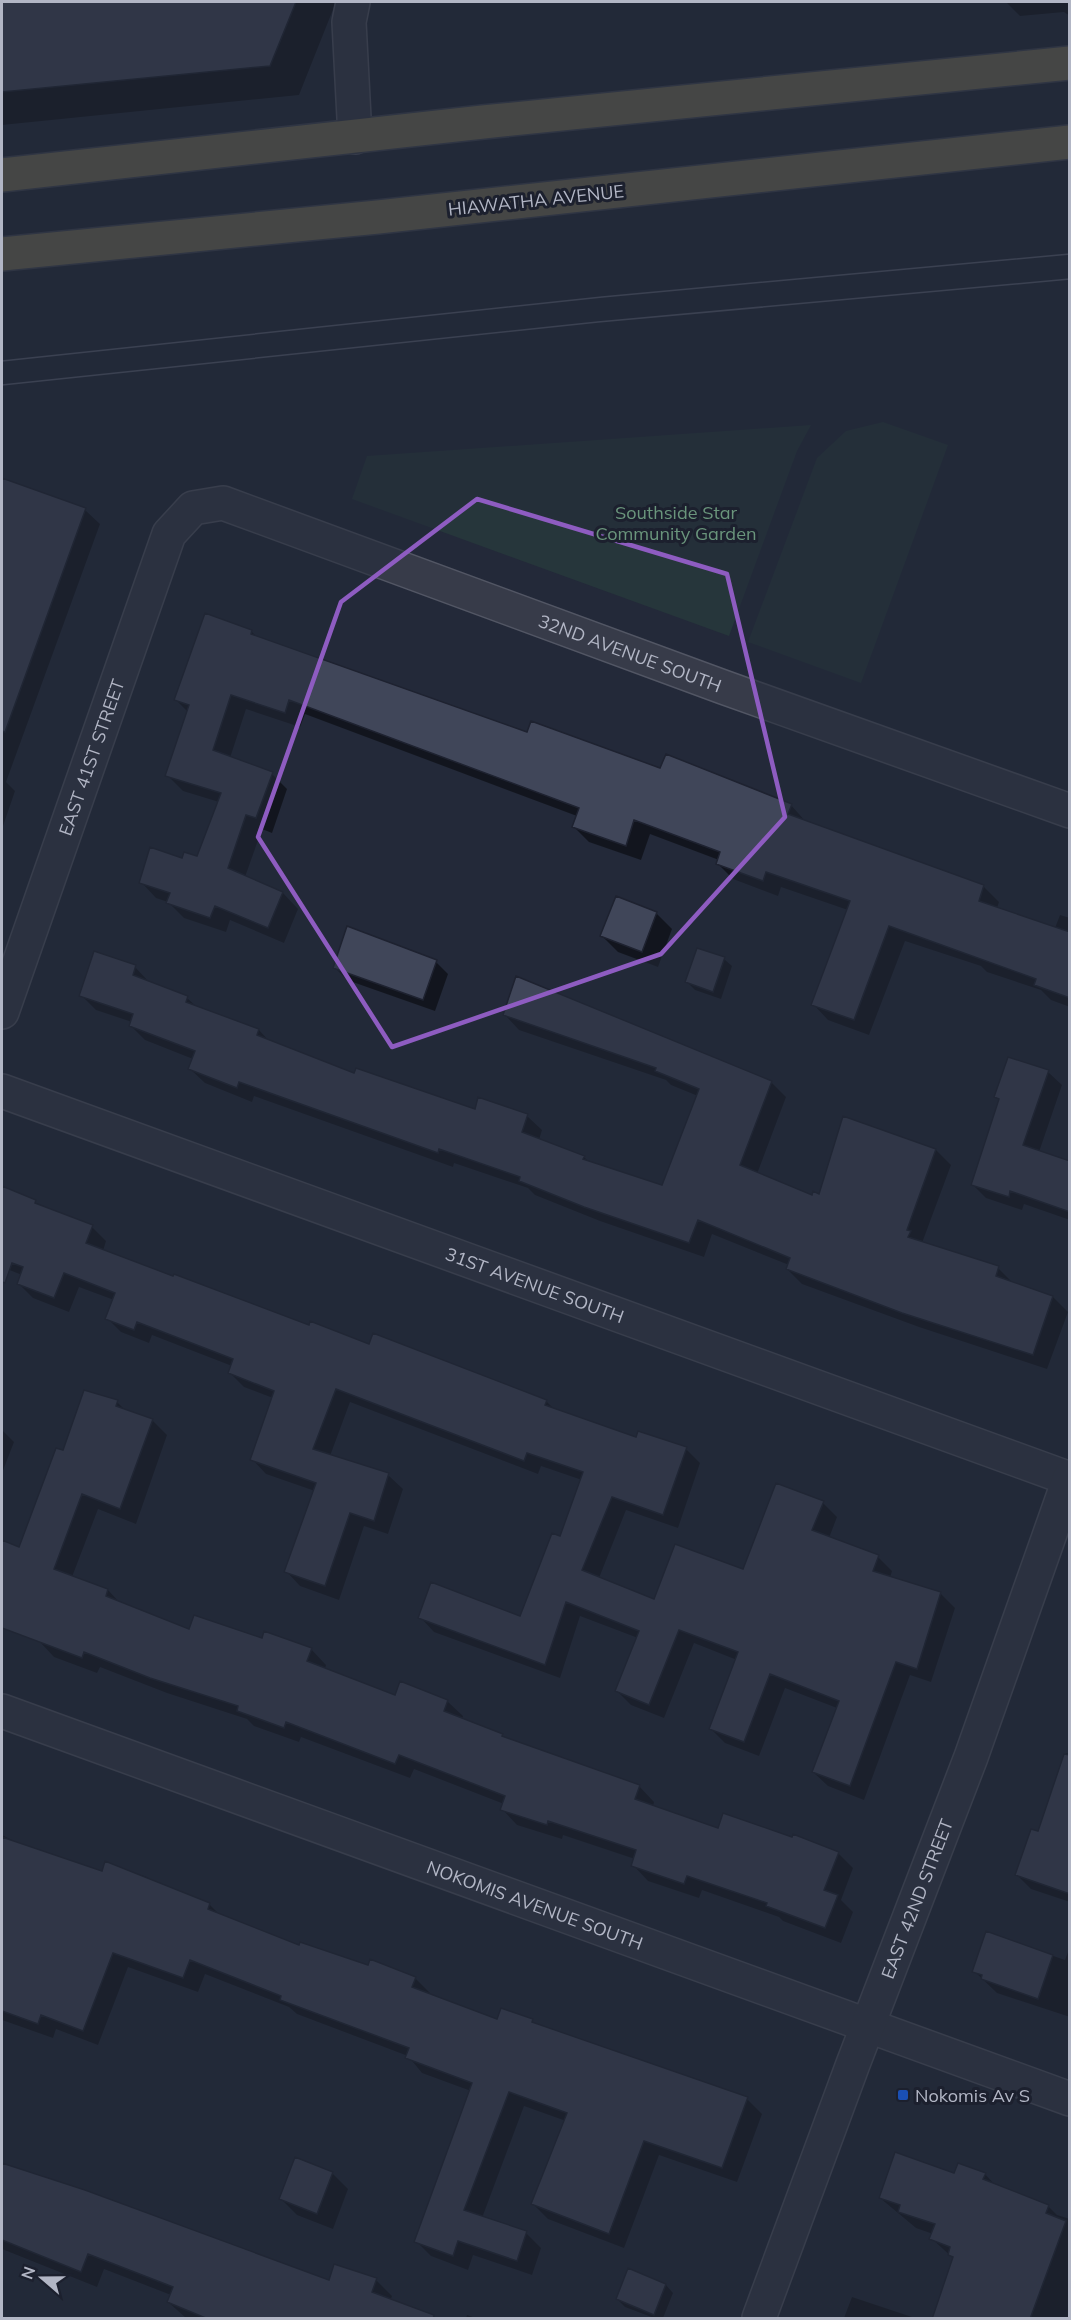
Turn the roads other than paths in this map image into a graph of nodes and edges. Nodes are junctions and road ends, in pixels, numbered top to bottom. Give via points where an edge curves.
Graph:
1 (353, 2) edge
2 (1070, 63) edge
3 (355, 137) junction
4 (1070, 142) edge
5 (2, 175) edge
6 (2, 254) edge
7 (193, 508) joint
8 (1070, 811) edge
9 (2, 1012) edge
10 (2, 1091) edge
11 (1069, 1479) edge
12 (2, 1711) edge
13 (869, 2025) junction
14 (1070, 2099) edge
15 (759, 2319) edge

1 - 3 street via 350,22
2 - 3 highway
3 - 5 highway
4 - 6 highway, HIAWATHA AVENUE
7 - 8 street, 32ND AVENUE SOUTH via 223,503
7 - 9 street, EAST 41ST STREET via 169,534
10 - 11 street, 31ST AVENUE SOUTH
11 - 13 street, EAST 42ND STREET
12 - 13 street, NOKOMIS AVENUE SOUTH
13 - 14 street, NOKOMIS AVENUE SOUTH
13 - 15 street, EAST 42ND STREET

